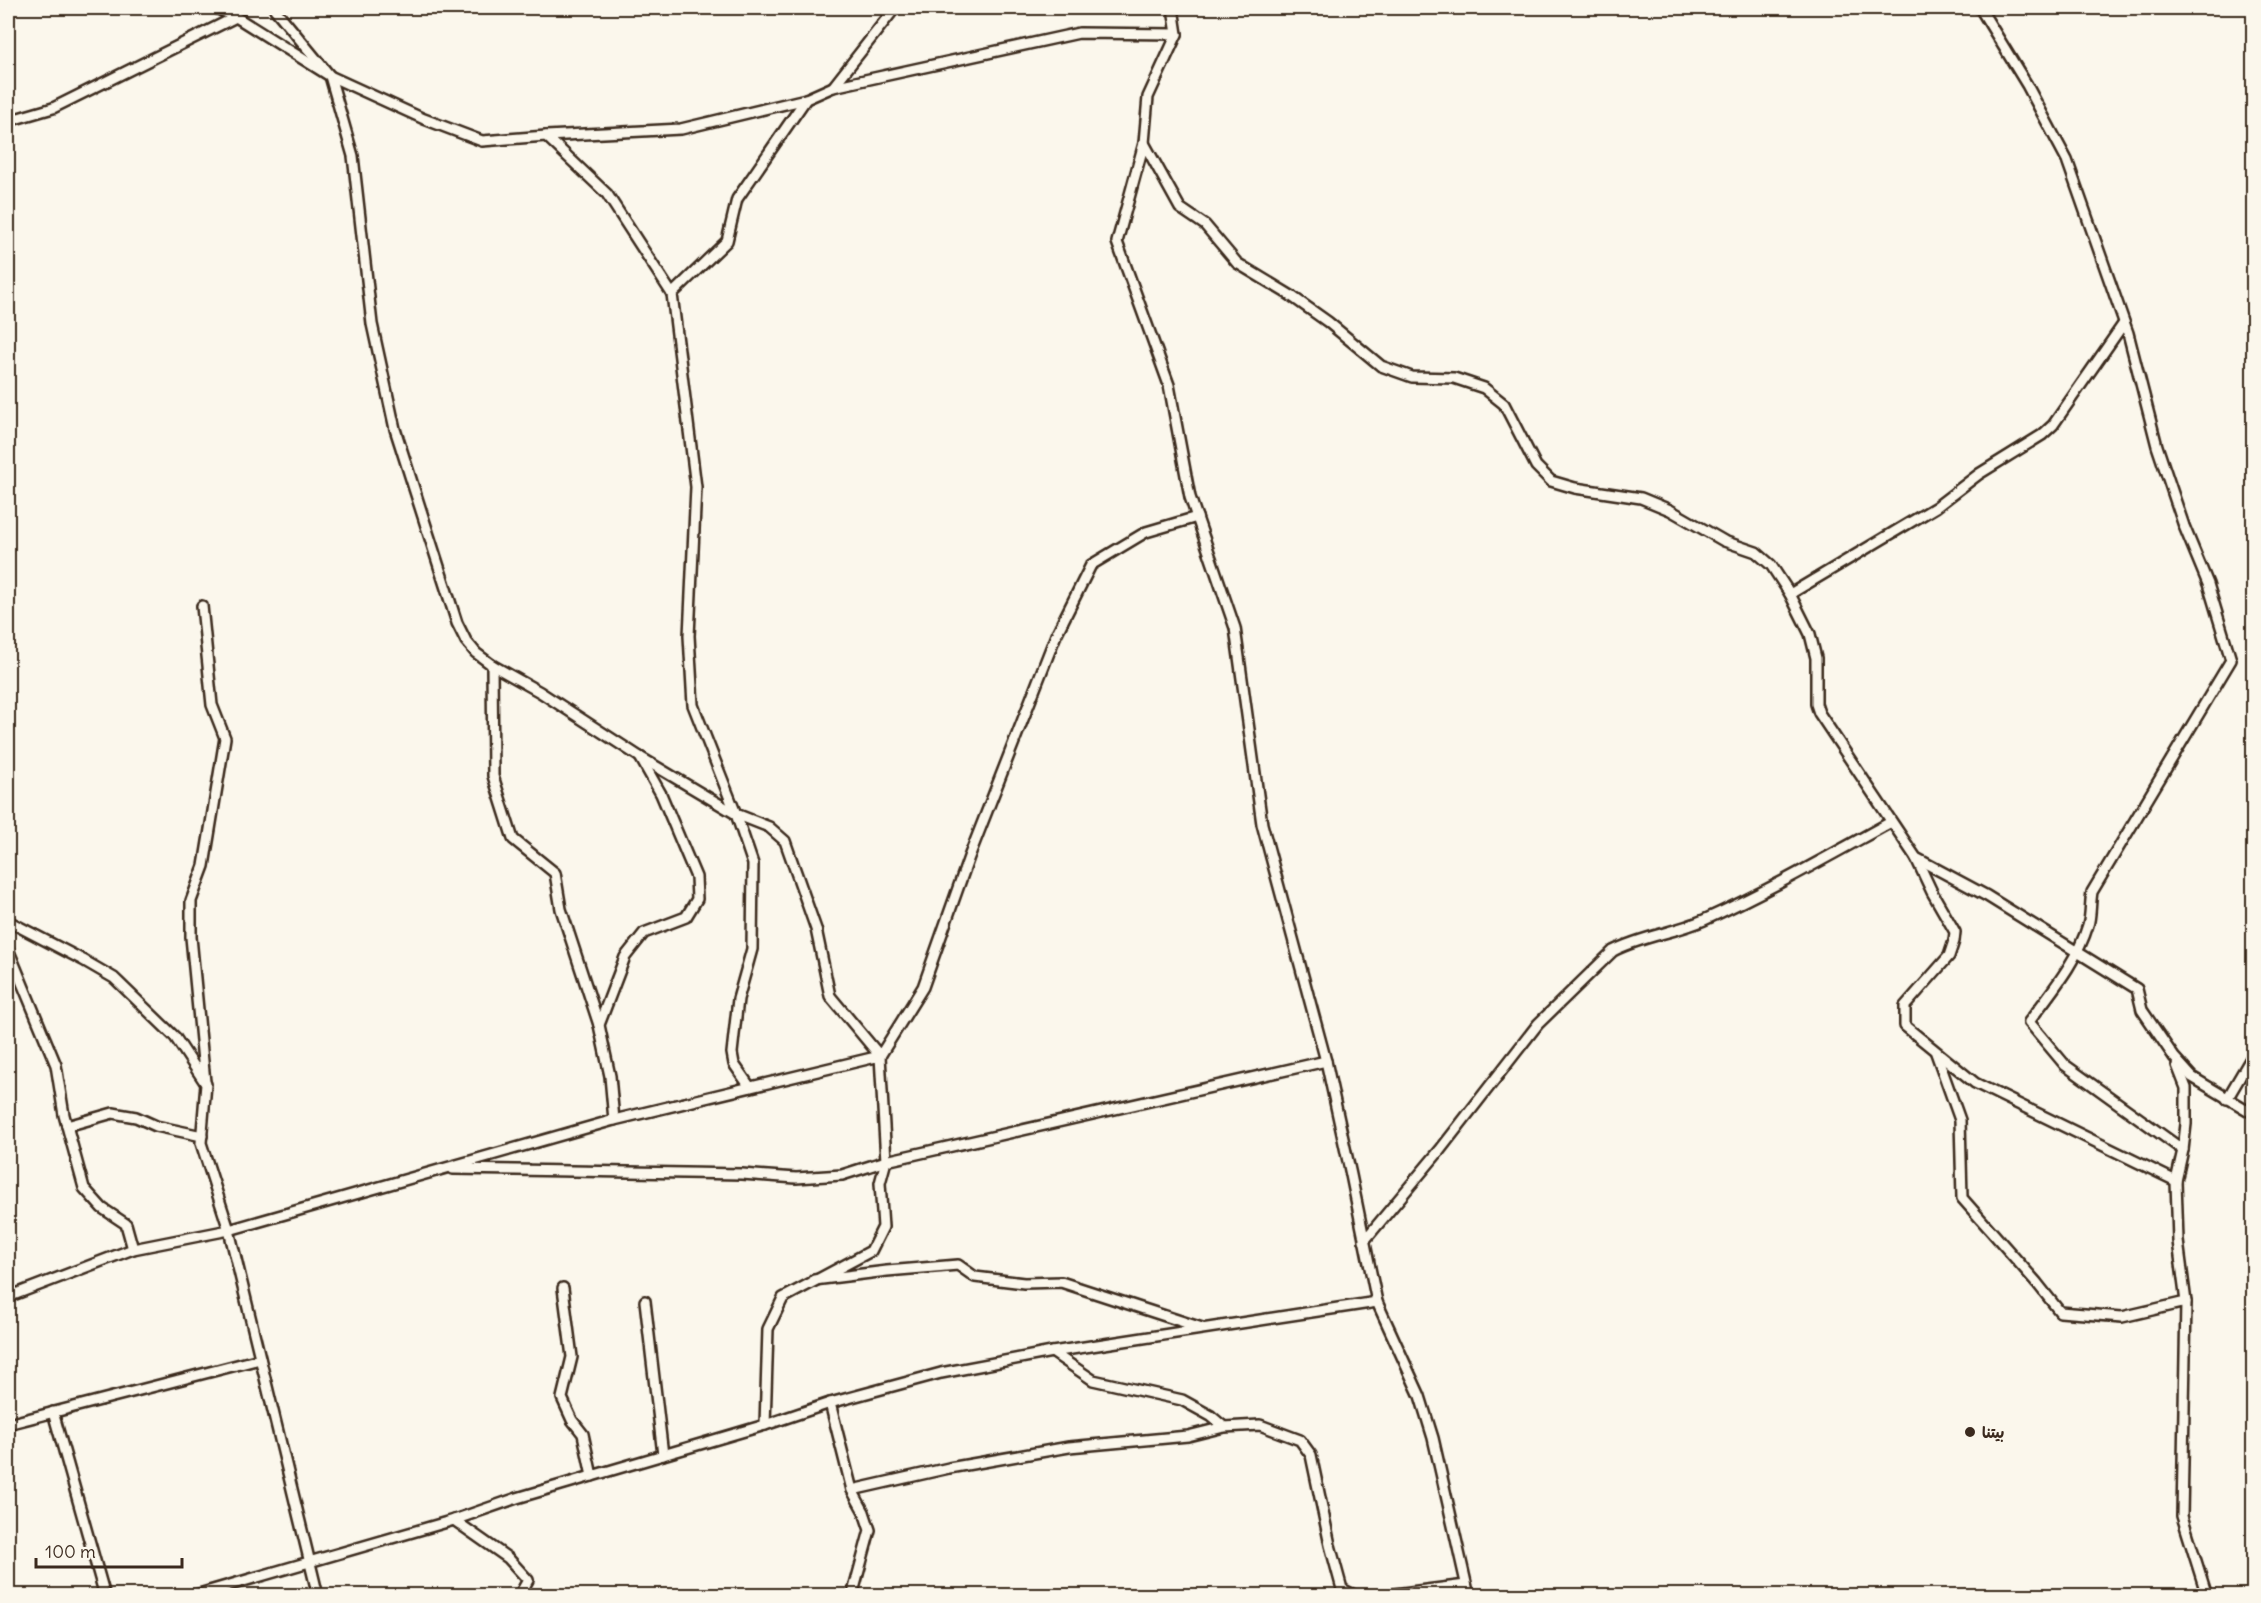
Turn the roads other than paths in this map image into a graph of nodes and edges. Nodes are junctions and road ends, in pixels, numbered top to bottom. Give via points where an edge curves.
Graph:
1 (216, 8) edge
2 (274, 8) edge
3 (895, 8) edge
4 (1173, 8) edge
5 (1980, 8) edge
6 (236, 17) junction
7 (1177, 34) junction
8 (330, 76) junction
9 (833, 87) junction
10 (806, 99) junction
11 (8, 121) edge
12 (546, 136) junction
13 (1144, 143) junction
14 (672, 294) junction
15 (2124, 323) junction
16 (1197, 517) junction
17 (1790, 594) junction
18 (202, 606) dead end
19 (492, 665) junction
20 (640, 757) junction
21 (736, 814) junction
22 (1891, 822) junction
23 (1916, 858) junction
24 (8, 921) edge
25 (8, 949) edge
26 (2076, 951) junction
27 (599, 1025) junction
28 (1935, 1050) junction
29 (2253, 1053) edge
30 (880, 1056) junction
31 (2174, 1057) junction
32 (1326, 1061) junction
33 (206, 1084) junction
34 (750, 1087) junction
35 (2227, 1099) junction
36 (2253, 1114) edge
37 (614, 1120) junction
38 (67, 1126) junction
39 (202, 1136) junction
40 (2183, 1150) junction
41 (886, 1161) junction
42 (442, 1169) junction
43 (2176, 1181) junction
44 (228, 1230) junction
45 (1364, 1241) junction
46 (134, 1249) junction
47 (814, 1280) junction
48 (563, 1288) dead end
49 (8, 1297) edge
50 (645, 1301) dead end
51 (1377, 1302) junction
52 (2186, 1302) junction
53 (1204, 1329) junction
54 (1052, 1352) junction
55 (260, 1359) junction
56 (830, 1403) junction
57 (54, 1413) junction
58 (8, 1424) edge
59 (765, 1425) junction
60 (1224, 1427) junction
61 (663, 1455) junction
62 (592, 1476) junction
63 (852, 1490) junction
64 (454, 1520) junction
65 (310, 1561) junction
66 (1466, 1585) junction
67 (105, 1596) edge
68 (192, 1596) edge
69 (318, 1596) edge
70 (519, 1596) edge
71 (855, 1596) edge
72 (1356, 1596) edge
73 (1378, 1596) edge
74 (1469, 1596) edge
75 (2207, 1596) edge

1 - 6 street
2 - 8 street
3 - 9 street
4 - 7 street
5 - 15 street via 2067,160
6 - 8 street
6 - 11 street via 53,108
7 - 9 street via 1079,33
7 - 13 street via 1148,97
8 - 12 street via 482,141
8 - 19 street via 353,156 372,324 395,429 457,623 466,641
9 - 10 street
10 - 12 street via 681,129
10 - 14 street via 737,199 727,241
12 - 14 street via 607,194
13 - 16 street via 1117,242 1169,385
13 - 17 street via 1180,207 1205,225 1237,263 1329,322 1381,366 1412,377 1454,378 1484,388 1504,404 1536,466 1551,481 1575,489 1641,498 1670,510 1724,541 1756,552 1771,565
14 - 21 street via 696,487 688,636 693,705
15 - 17 street via 2042,435 1979,474 1936,507
15 - 26 street via 2157,446 2208,584 2231,660 2092,892 2089,924
16 - 30 street via 1146,532 1091,565 1056,635 969,856 923,987
16 - 32 street via 1235,628 1262,824
17 - 22 street via 1810,634 1816,658 1819,713
18 - 33 street via 212,705 225,738 204,866 190,901
19 - 20 street
19 - 27 street via 493,776 513,839 555,873 561,909
20 - 21 street
20 - 27 street via 696,876 697,899 686,917 644,933 625,957
21 - 30 street via 769,827 785,841 816,929 830,996
21 - 34 street via 753,864 752,949 738,999 732,1053 734,1064
22 - 23 street
22 - 45 street via 1703,920 1613,951 1538,1024
23 - 26 street
23 - 28 street via 1955,932 1949,956 1905,1006 1905,1026
24 - 33 street via 114,978 175,1037
25 - 38 street via 56,1065
26 - 31 street via 2137,989 2142,1010
26 - 40 street via 2065,974 2029,1022 2065,1065
27 - 37 street
28 - 43 street via 1975,1083
28 - 52 street via 1960,1120 1962,1198 2060,1312 2122,1317
29 - 35 street
30 - 34 street
30 - 41 street
31 - 35 street via 2192,1077
31 - 40 street via 2186,1088
32 - 41 street
32 - 45 street
33 - 39 street
34 - 37 street
35 - 36 street
37 - 42 street
38 - 39 street via 113,1113
38 - 46 street via 84,1188 102,1208 126,1224
39 - 44 street
40 - 43 street
41 - 42 street via 842,1175 796,1178
41 - 47 street via 880,1183 883,1227 871,1251
42 - 44 street
43 - 52 street
44 - 46 street
44 - 55 street
45 - 51 street
46 - 49 street
47 - 53 street via 958,1265 975,1277 1024,1283 1061,1282
47 - 59 street via 783,1298 768,1329
48 - 62 street via 572,1357 562,1398 583,1434
50 - 61 street
51 - 53 street
51 - 66 street via 1420,1396
52 - 75 street via 2182,1516
53 - 54 street
54 - 56 street via 942,1373
54 - 60 street via 1093,1380 1182,1400
55 - 57 street
55 - 65 street
56 - 59 street
56 - 63 street
57 - 58 street
57 - 67 street
59 - 61 street
60 - 63 street via 1188,1436 1069,1447
60 - 72 street via 1260,1425 1300,1440 1311,1455 1342,1589
61 - 62 street
62 - 64 street
63 - 71 street via 870,1530
64 - 65 street
64 - 70 street via 508,1557 528,1580
65 - 68 street
65 - 69 street
66 - 73 street
66 - 74 street

